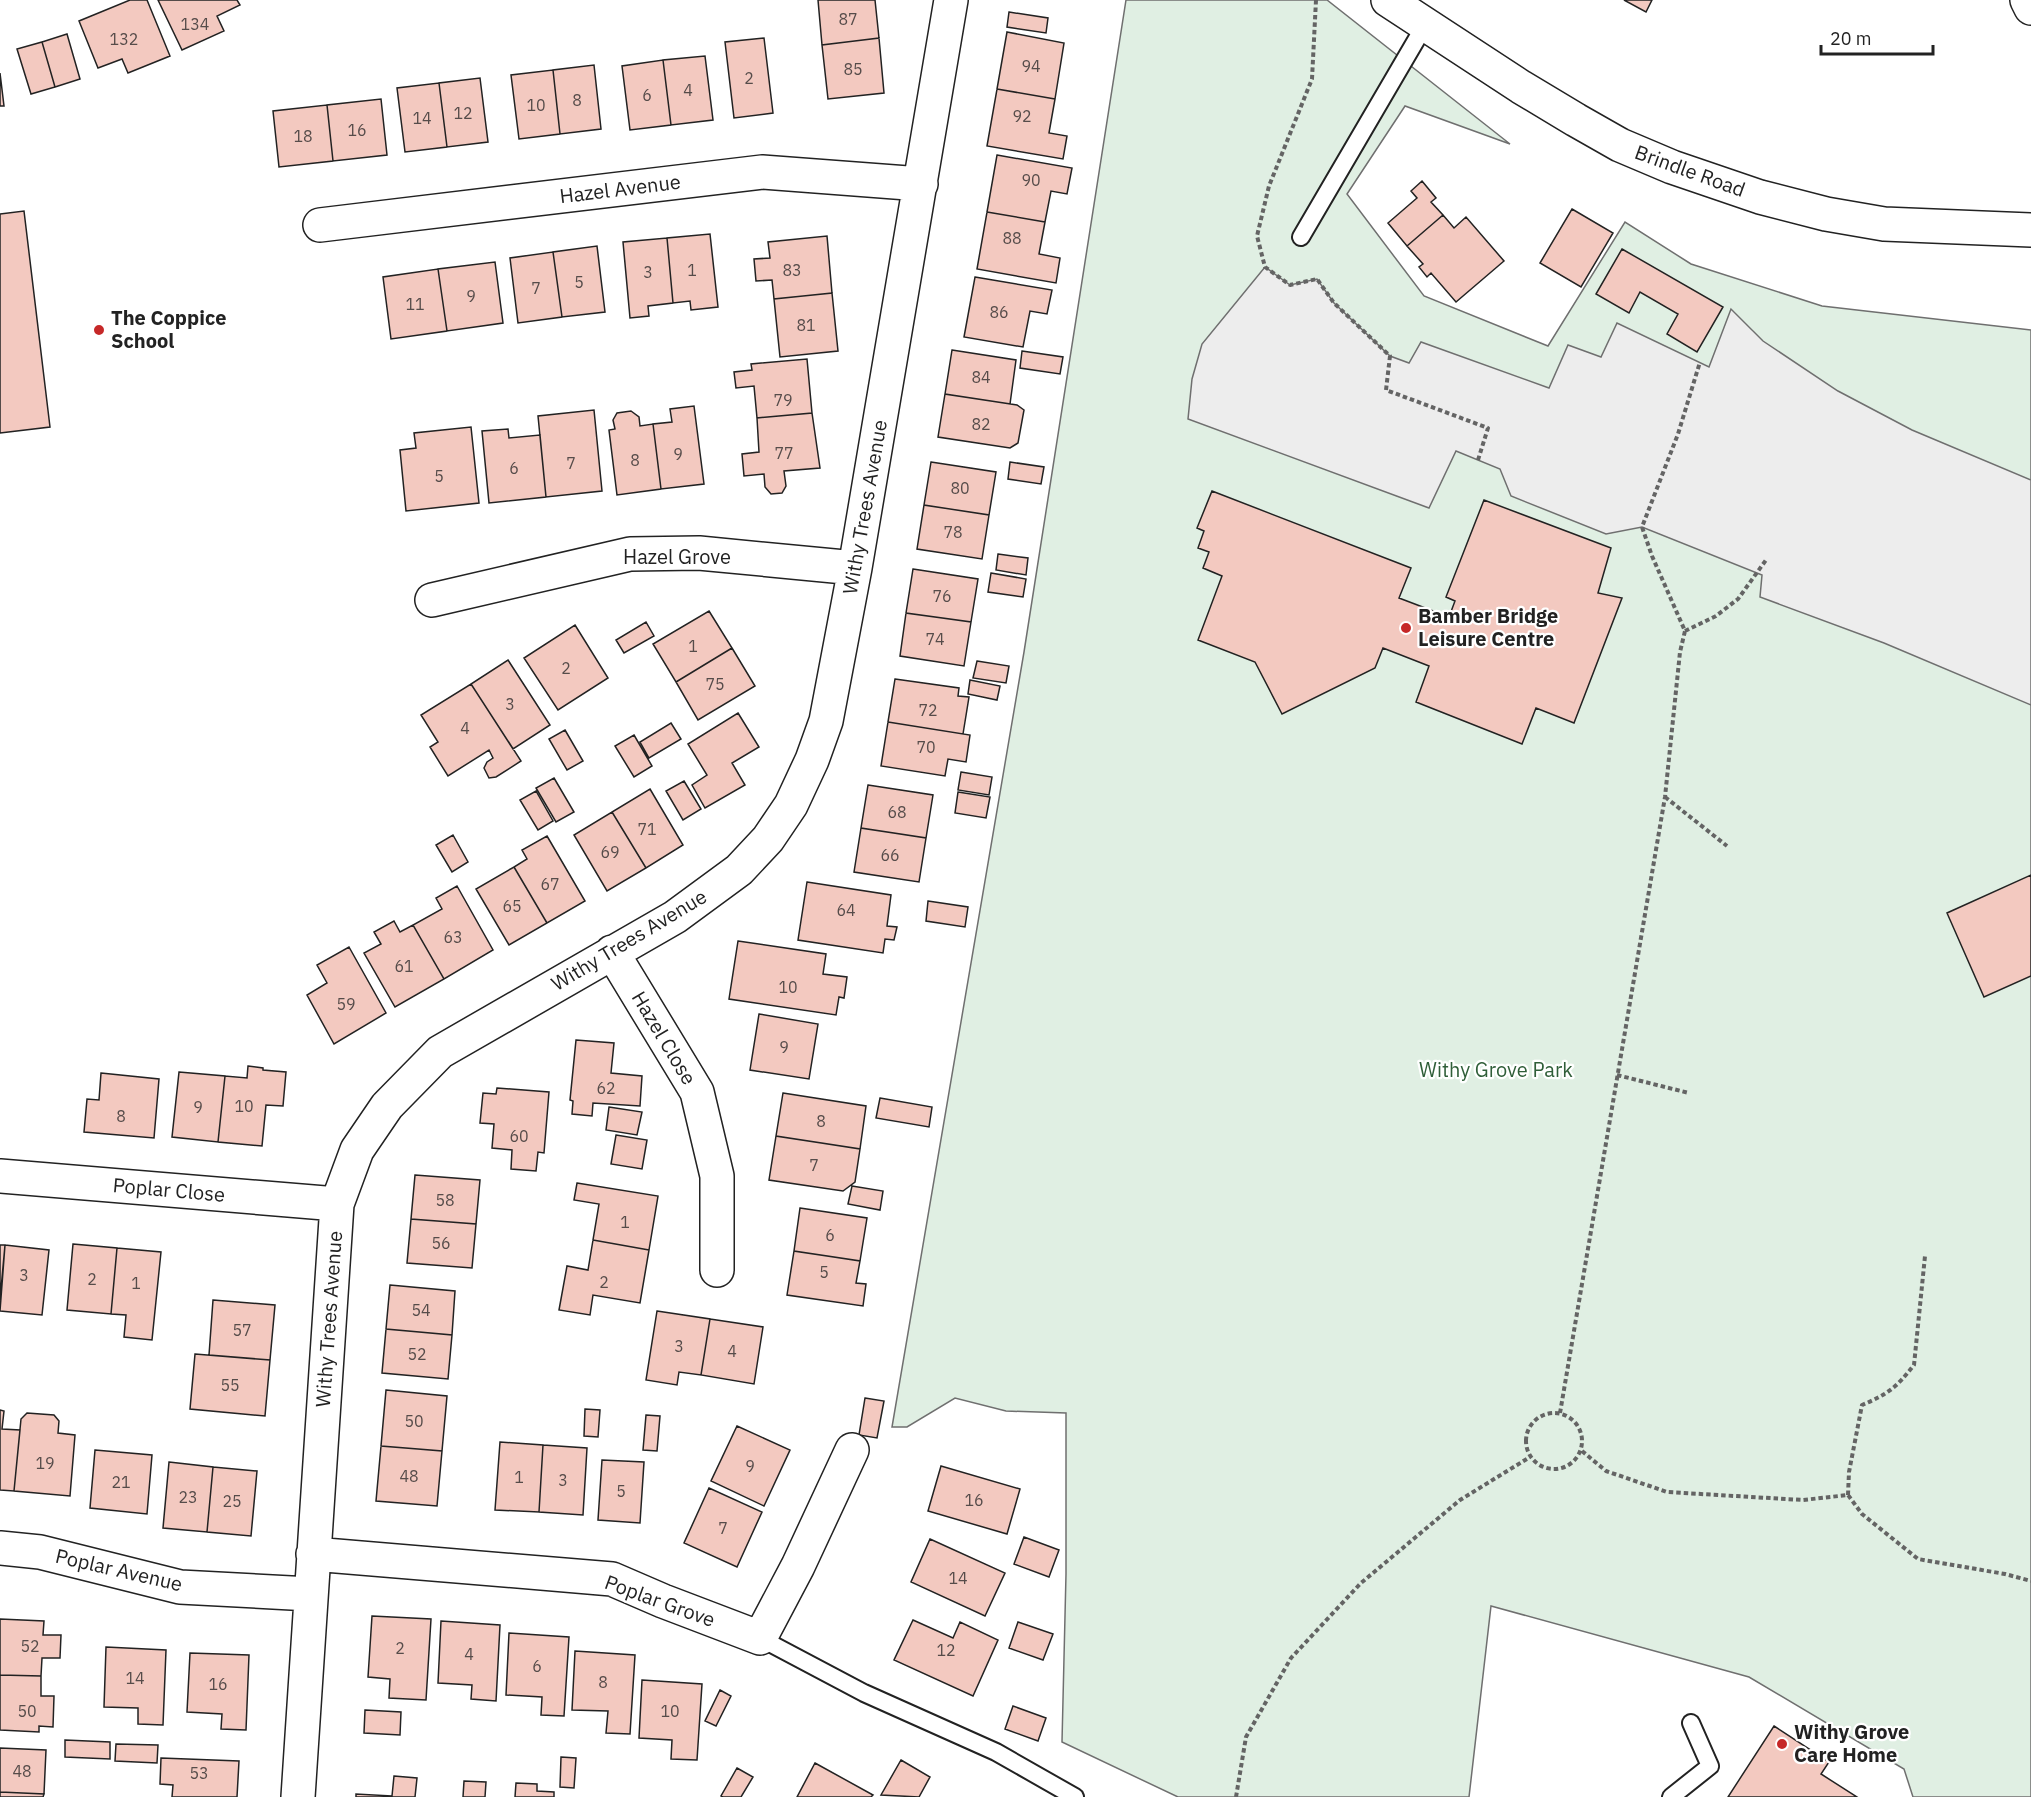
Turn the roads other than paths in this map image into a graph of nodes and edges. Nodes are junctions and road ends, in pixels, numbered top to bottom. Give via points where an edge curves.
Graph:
1 (951, 0) edge
2 (1388, 0) edge
3 (2026, 0) edge
4 (2031, 8) edge
5 (1425, 25) junction
6 (921, 184) junction
7 (320, 225) dead end
8 (2022, 230) edge
9 (1301, 237) dead end
10 (855, 568) junction
11 (432, 600) dead end
12 (612, 952) junction
13 (0, 1176) edge
14 (337, 1204) junction
15 (717, 1270) dead end
16 (852, 1450) dead end
17 (0, 1548) edge
18 (313, 1554) junction
19 (310, 1594) junction
20 (760, 1638) junction
21 (1691, 1724) dead end
22 (298, 1797) edge
23 (1075, 1797) edge
24 (1671, 1797) edge

1 - 6 main road, Withy Trees Avenue
2 - 5 main road, Brindle Road
3 - 4 main road
5 - 8 main road, Brindle Road via 1576,120 1671,167 1826,214 1884,224
5 - 9 lane
6 - 7 main road, Hazel Avenue via 762,172
6 - 10 main road, Withy Trees Avenue
10 - 11 main road, Hazel Grove via 699,553 630,554
10 - 12 main road, Withy Trees Avenue via 826,721 791,805 768,839 739,870 675,917
12 - 14 main road, Withy Trees Avenue via 440,1052 375,1123 357,1150
12 - 15 main road, Hazel Close via 698,1092 717,1176
13 - 14 main road, Poplar Close
14 - 18 main road, Withy Trees Avenue
16 - 20 main road
17 - 19 main road, Poplar Avenue via 40,1552 180,1587
18 - 19 main road, Withy Trees Avenue
18 - 20 main road, Poplar Grove via 612,1579
19 - 22 main road, Withy Trees Avenue
20 - 23 lane via 864,1693 996,1752
21 - 24 lane via 1710,1766

